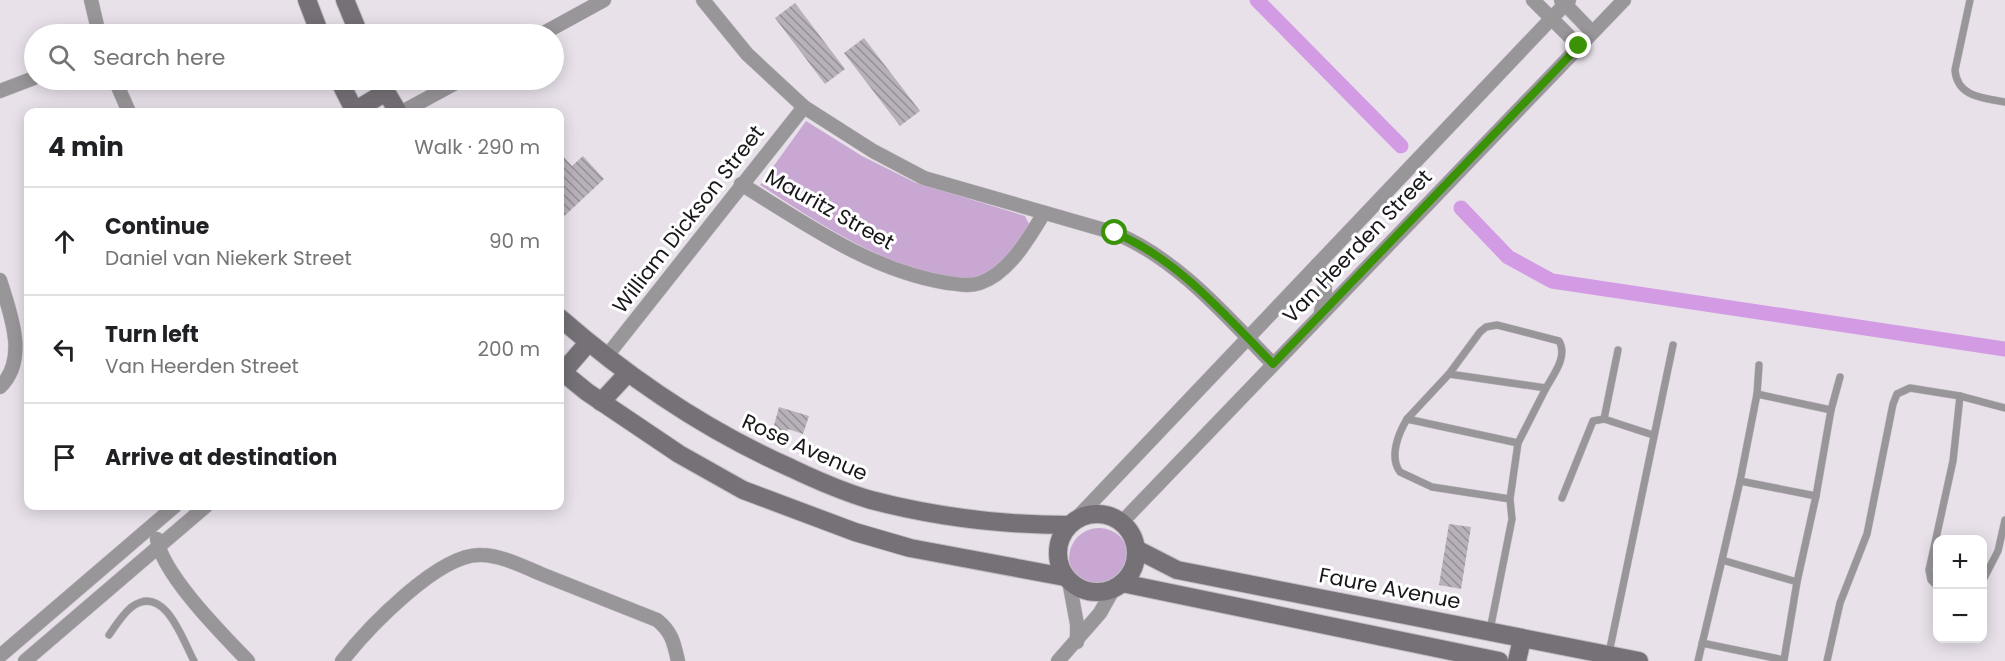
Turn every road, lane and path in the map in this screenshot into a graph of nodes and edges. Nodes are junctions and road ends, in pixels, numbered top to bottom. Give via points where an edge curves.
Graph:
1 (91, 0) edge
2 (307, 0) edge
3 (345, 0) edge
4 (604, 0) edge
5 (703, 0) edge
6 (1533, 0) edge
7 (1624, 0) edge
8 (1970, 0) edge
9 (1565, 1) edge
10 (1551, 17) junction
11 (97, 24) edge
12 (316, 24) edge
13 (355, 24) edge
14 (560, 24) edge
15 (1592, 32) junction
16 (1579, 46) junction
17 (24, 82) edge
18 (119, 90) edge
19 (344, 90) edge
20 (379, 90) edge
21 (386, 90) edge
22 (442, 90) edge
23 (0, 91) edge
24 (2005, 102) edge
25 (804, 107) junction
26 (127, 108) edge
27 (352, 108) edge
28 (358, 108) edge
29 (397, 108) edge
30 (408, 108) edge
31 (741, 184) junction
32 (1044, 213) junction
33 (1317, 265) junction
34 (0, 280) edge
35 (1320, 314) junction
36 (564, 322) edge
37 (1246, 337) junction
38 (588, 343) junction
39 (1673, 345) dead end
40 (1618, 350) dead end
41 (606, 357) junction
42 (1273, 364) junction
43 (1759, 365) dead end
44 (564, 368) edge
45 (564, 373) edge
46 (627, 374) junction
47 (1449, 374) junction
48 (1840, 377) dead end
49 (0, 387) edge
50 (1546, 388) junction
51 (1757, 393) junction
52 (1960, 396) junction
53 (601, 402) junction
54 (2005, 408) edge
55 (1831, 410) junction
56 (1407, 419) junction
57 (1604, 419) junction
58 (1653, 435) junction
59 (1518, 443) junction
60 (1740, 481) junction
61 (1816, 496) junction
62 (1562, 498) dead end
63 (1510, 500) junction
64 (171, 510) edge
65 (201, 510) edge
66 (2005, 520) edge
67 (1122, 522) junction
68 (1071, 523) junction
69 (155, 524) junction
70 (1937, 535) edge
71 (158, 547) junction
72 (1136, 549) junction
73 (1933, 552) edge
74 (1722, 560) junction
75 (1987, 574) edge
76 (1067, 579) junction
77 (1797, 582) junction
78 (1933, 582) edge
79 (1118, 586) junction
80 (1323, 597) junction
81 (1323, 624) junction
82 (1495, 632) junction
83 (109, 634) dead end
84 (1522, 639) junction
85 (1077, 642) junction
86 (1702, 643) junction
87 (1608, 655) junction
88 (0, 656) edge
89 (1494, 660) edge
90 (1784, 660) edge
91 (25, 661) edge
92 (194, 661) edge
93 (248, 661) edge
94 (342, 661) edge
95 (678, 661) edge
96 (1058, 661) edge
97 (1517, 661) edge
98 (1639, 661) edge
99 (1698, 661) edge
100 (1827, 661) edge

1 - 11 street
2 - 12 street
3 - 13 street
4 - 14 street
5 - 25 street via 747,54
6 - 10 street
7 - 15 street, Van Heerden Street
8 - 24 lane via 1955,77 1969,94
9 - 10 street, Van Heerden Street
9 - 15 street
10 - 16 street
10 - 33 street, Van Heerden Street
15 - 16 street, Van Heerden Street
16 - 35 street, Van Heerden Street
17 - 23 street
18 - 26 street
19 - 27 street
20 - 28 street
21 - 29 street
22 - 30 street
25 - 31 street, William Dickson Street
25 - 32 street via 924,178
31 - 32 street, Mauritz Street via 820,233 880,263 922,279 960,285 993,276 1015,256
31 - 41 street, William Dickson Street
32 - 37 street via 1136,242 1180,274
33 - 35 street via 1325,282 1326,299
33 - 37 street, Van Heerden Street
34 - 49 street via 14,330 16,354 9,378
35 - 42 street, Van Heerden Street
36 - 38 street, Rose Avenue
37 - 42 street
37 - 68 street, Van Heerden Street
38 - 41 street, Rose Avenue
38 - 44 street
39 - 58 lane
40 - 57 lane
41 - 46 street, Rose Avenue
42 - 67 street, Van Heerden Street
43 - 51 lane
45 - 53 street
46 - 53 street
46 - 68 street, Rose Avenue via 707,427 759,454 869,499 987,522
47 - 50 lane
47 - 50 lane via 1480,332 1497,325 1559,341 1562,358
47 - 56 lane
48 - 55 lane
50 - 59 lane
51 - 55 lane
51 - 60 lane
52 - 54 lane
52 - 70 lane via 1953,461
52 - 100 lane via 1910,388 1897,394 1867,534 1840,603
53 - 76 street via 743,490 793,510 910,548
55 - 61 lane
56 - 59 lane
56 - 63 lane via 1399,434 1395,457 1401,472 1432,487
57 - 58 lane
57 - 62 lane via 1590,425
58 - 87 lane
59 - 63 lane
60 - 61 lane
60 - 74 lane
61 - 77 lane
63 - 82 lane via 1512,526
64 - 69 street
65 - 71 street
66 - 75 lane via 1998,551
67 - 68 street via 1103,514 1082,516
67 - 72 street
68 - 76 street via 1058,545 1060,567
69 - 71 street
69 - 88 street
71 - 91 street
71 - 93 street via 174,575 214,626
72 - 79 street via 1131,572
72 - 80 street, Faure Avenue via 1177,570
73 - 78 lane via 1929,570
74 - 77 lane
74 - 86 lane
76 - 79 street via 1090,592
76 - 85 street
77 - 90 lane
79 - 81 street
79 - 85 street
80 - 81 street
80 - 82 street, Faure Avenue
81 - 89 street
82 - 84 street, Faure Avenue
82 - 89 street
83 - 92 lane via 131,607 148,601 161,605
84 - 87 street, Faure Avenue
84 - 97 street
85 - 96 street
86 - 90 lane
86 - 99 lane
87 - 98 street, Faure Avenue
94 - 95 street via 378,621 433,572 450,562 479,554 513,563 657,620 674,640

